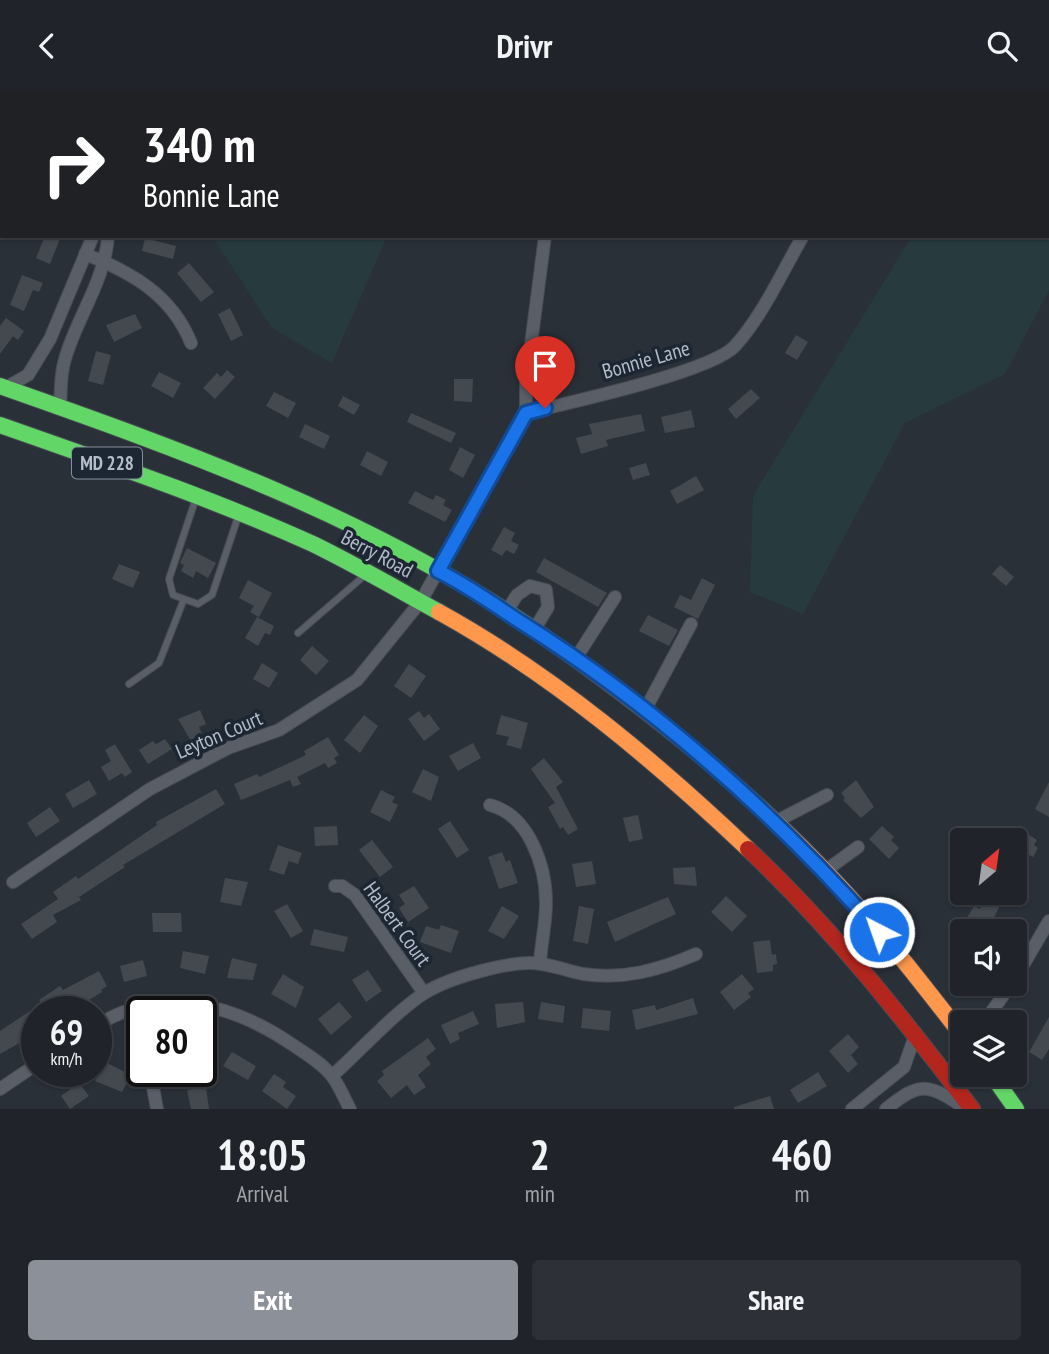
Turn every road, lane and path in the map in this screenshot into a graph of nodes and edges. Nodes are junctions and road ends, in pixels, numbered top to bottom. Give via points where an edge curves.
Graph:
1 (92, 238) edge
2 (108, 238) edge
3 (545, 238) edge
4 (802, 238) edge
5 (85, 254) junction
6 (105, 262) junction
7 (56, 324) junction
8 (75, 332) junction
9 (191, 343) dead end
10 (3, 387) edge
11 (60, 408) junction
12 (526, 413) junction
13 (0, 425) edge
14 (196, 496) junction
15 (240, 514) junction
16 (438, 571) junction
17 (369, 573) junction
18 (615, 597) dead end
19 (184, 599) junction
20 (421, 601) junction
21 (506, 612) junction
22 (691, 624) dead end
23 (534, 630) junction
24 (298, 633) dead end
25 (576, 658) junction
26 (129, 684) dead end
27 (645, 710) junction
28 (827, 795) dead end
29 (490, 805) dead end
30 (775, 822) junction
31 (858, 847) dead end
32 (825, 871) junction
33 (13, 882) dead end
34 (335, 887) dead end
35 (1049, 921) edge
36 (696, 954) dead end
37 (1027, 959) edge
38 (540, 964) junction
39 (424, 993) junction
40 (217, 1009) edge
41 (950, 1019) edge
42 (916, 1033) junction
43 (21, 1075) edge
44 (332, 1076) junction
45 (153, 1087) edge
46 (1000, 1087) edge
47 (0, 1089) edge
48 (157, 1109) edge
49 (350, 1109) edge
50 (852, 1109) edge
51 (886, 1109) edge
52 (970, 1109) edge
53 (1016, 1109) edge

1 - 5 street
2 - 6 street
3 - 12 street
4 - 12 street, Bonnie Lane via 734,348 692,369
5 - 6 street
5 - 7 street
6 - 8 street
6 - 9 street via 158,294 176,313
7 - 8 street
7 - 10 street via 28,375
8 - 11 street via 62,371
10 - 11 highway, Berry Road / MD 228
11 - 16 highway, Berry Road / MD 228 via 249,477
12 - 16 street
13 - 14 highway, Berry Road / MD 228
14 - 15 highway, Berry Road / MD 228
14 - 19 lane via 169,579 173,595
15 - 17 highway, Berry Road / MD 228
15 - 19 lane via 212,595 198,604
16 - 20 street
16 - 21 highway, Berry Road / MD 228
17 - 20 highway, Berry Road / MD 228
17 - 24 lane
18 - 25 street
19 - 26 lane via 159,663
20 - 33 street, Leyton Court via 372,665 339,694 279,730 228,748 175,775
20 - 42 highway, Berry Road / MD 228 via 548,682 703,803 848,949
21 - 23 highway, Berry Road / MD 228
21 - 23 street via 530,586 545,590 548,607
22 - 27 street
23 - 25 highway, Berry Road / MD 228
25 - 27 highway, Berry Road / MD 228
27 - 30 highway, Berry Road / MD 228
28 - 30 street
29 - 38 street via 505,809 529,838 537,856 546,903
30 - 32 highway, Berry Road / MD 228
31 - 32 street
32 - 41 highway, Berry Road / MD 228
34 - 39 street, Halbert Court via 342,885 355,895
35 - 37 street
36 - 38 street via 622,976 582,974
38 - 39 street via 496,968
39 - 44 street
40 - 44 street via 242,1016 283,1038
42 - 50 street via 904,1067
42 - 52 highway, Berry Road / MD 228
43 - 47 street
44 - 49 street
45 - 48 street
46 - 53 highway
51 - 52 street via 911,1091 927,1087

